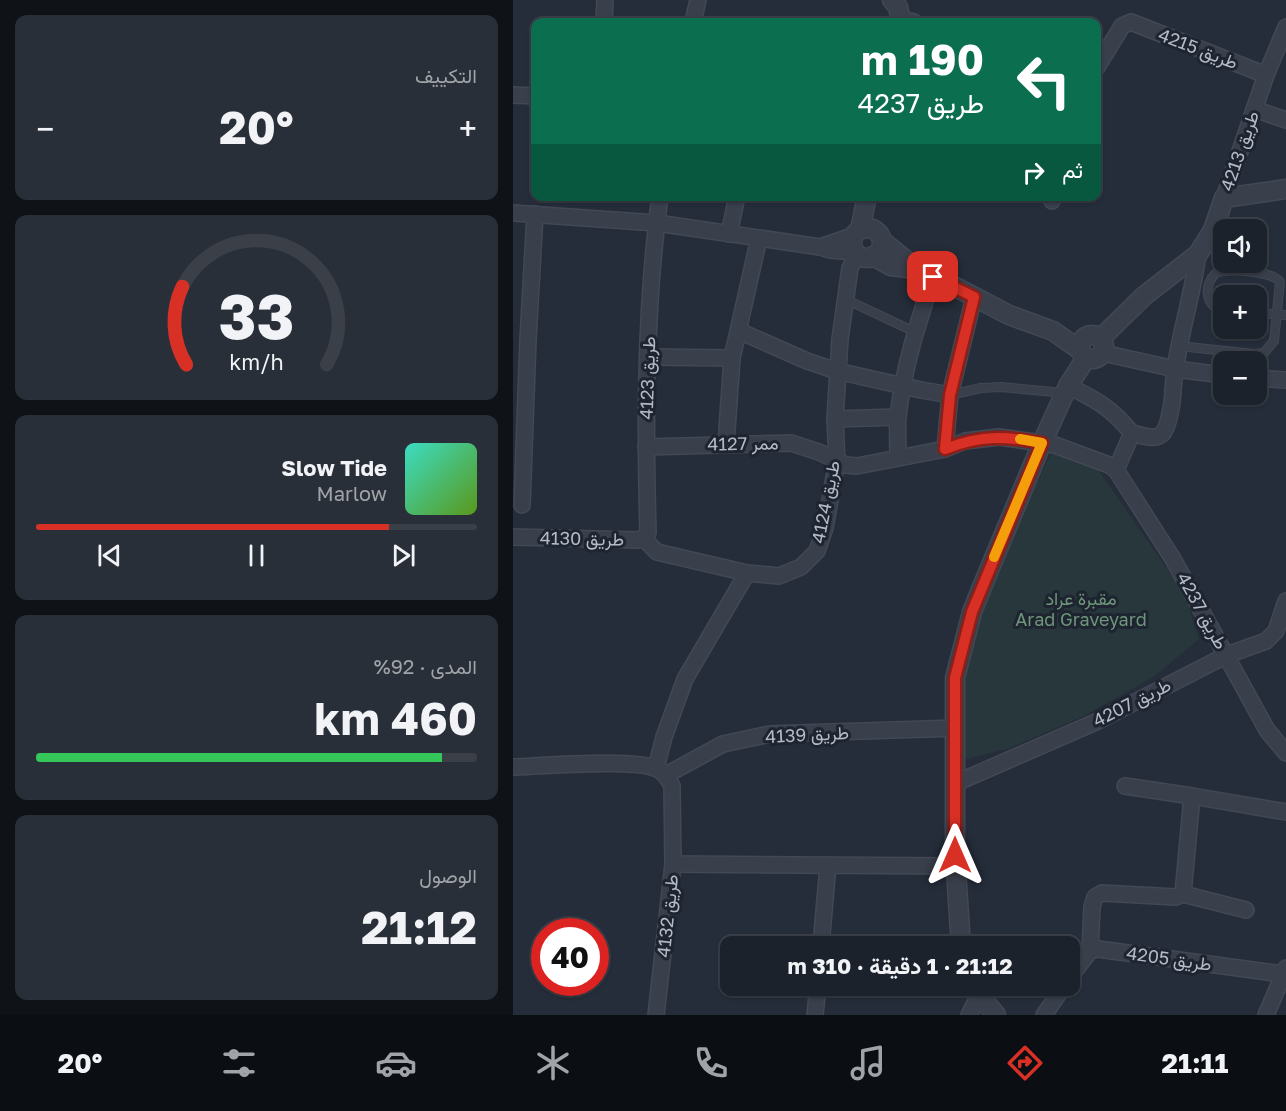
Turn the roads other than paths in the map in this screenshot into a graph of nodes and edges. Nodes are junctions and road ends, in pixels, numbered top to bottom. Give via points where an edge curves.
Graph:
1 (605, 0) edge
2 (698, 0) edge
3 (604, 18) edge
4 (694, 18) edge
5 (1285, 32) edge
6 (1101, 60) edge
7 (1266, 75) junction
8 (513, 95) edge
9 (531, 96) edge
10 (1254, 109) junction
11 (1286, 120) edge
12 (1286, 189) edge
13 (1224, 198) junction
14 (659, 201) edge
15 (736, 201) edge
16 (867, 201) edge
17 (875, 201) edge
18 (513, 213) edge
19 (535, 214) junction
20 (657, 223) junction
21 (729, 234) junction
22 (759, 237) junction
23 (865, 244) junction
24 (1198, 254) junction
25 (925, 273) junction
26 (974, 297) junction
27 (845, 299) junction
28 (1189, 300) junction
29 (1210, 303) junction
30 (1213, 306) edge
31 (1267, 314) edge
32 (1276, 314) junction
33 (1286, 315) edge
34 (739, 330) junction
35 (915, 332) junction
36 (520, 339) edge
37 (1179, 346) junction
38 (1091, 347) junction
39 (648, 357) junction
40 (732, 358) junction
41 (1175, 369) junction
42 (837, 371) junction
43 (1213, 374) edge
44 (1267, 379) edge
45 (1286, 380) edge
46 (903, 386) junction
47 (1067, 389) junction
48 (950, 395) junction
49 (898, 417) junction
50 (835, 419) junction
51 (1132, 433) junction
52 (1042, 443) junction
53 (726, 444) junction
54 (646, 447) junction
55 (945, 449) junction
56 (518, 457) edge
57 (898, 458) junction
58 (837, 461) junction
59 (1116, 470) junction
60 (522, 505) dead end
61 (646, 536) junction
62 (513, 537) edge
63 (747, 573) junction
64 (1286, 601) edge
65 (1227, 655) junction
66 (956, 728) junction
67 (1286, 753) edge
68 (513, 767) edge
69 (661, 772) junction
70 (956, 783) junction
71 (1125, 786) dead end
72 (1192, 796) junction
73 (1286, 812) edge
74 (673, 864) junction
75 (828, 865) junction
76 (956, 866) junction
77 (1183, 894) junction
78 (1246, 910) dead end
79 (822, 936) edge
80 (960, 936) edge
81 (1090, 951) junction
82 (1080, 964) edge
83 (1284, 971) edge
84 (816, 996) edge
85 (975, 996) edge
86 (982, 996) edge
87 (1057, 996) edge
88 (656, 1015) edge
89 (815, 1015) edge
90 (969, 1015) edge
91 (996, 1015) edge
92 (1044, 1015) edge
93 (1266, 1015) edge

1 - 3 street
2 - 4 street
5 - 7 street, طريق 4213
6 - 7 street, طريق 4215 via 1122,26 1131,22
7 - 10 street, طريق 4213
8 - 9 street
10 - 11 street
10 - 13 street, طريق 4213
12 - 13 street
13 - 24 street, طريق 4213 via 1213,230
14 - 20 street, طريق 4123
15 - 21 street
16 - 23 street
17 - 23 street
18 - 19 street
19 - 20 street
19 - 36 street
20 - 21 street
20 - 39 street, طريق 4123
21 - 22 street
22 - 23 street via 830,250
22 - 34 street
23 - 25 street
23 - 27 street, طريق 4124 via 851,265
24 - 28 street
24 - 38 street, طريق 4213 via 1144,296
25 - 26 street
25 - 35 street
26 - 38 street via 1053,331 1064,329
26 - 48 street
27 - 35 lane
27 - 42 street, طريق 4124
28 - 29 lane
28 - 37 street
29 - 30 lane
29 - 32 lane via 1209,284 1221,272 1273,275 1281,287
31 - 32 lane
32 - 33 lane
32 - 37 lane via 1274,341 1264,353
34 - 40 street
34 - 42 street
35 - 46 street
36 - 56 street
37 - 41 street
38 - 41 street
38 - 47 street, طريق 4213
39 - 40 street
39 - 54 street, طريق 4123
40 - 53 street
41 - 43 street
41 - 51 street via 1165,431 1151,438
42 - 46 street
42 - 50 street, طريق 4124
44 - 45 street
46 - 48 street
46 - 49 street
47 - 48 lane via 1001,387
47 - 51 street via 1103,403
47 - 52 street, طريق 4213
48 - 55 street
49 - 50 street
49 - 57 street
50 - 58 street, طريق 4124
51 - 59 street
52 - 55 street via 999,437 965,441
52 - 59 street via 1096,459
52 - 66 street, طريق 4213 via 972,612 955,678
53 - 54 street, ممر 4127
53 - 58 street, ممر 4127 via 791,443
54 - 61 street, طريق 4123
55 - 57 street
56 - 60 street
57 - 58 street via 857,466
58 - 63 street, طريق 4124 via 817,551 801,567 779,576
59 - 65 street, طريق 4237 via 1173,559
61 - 62 street, طريق 4130 via 638,540
61 - 63 street, طريق 4124 via 657,552
63 - 69 street via 685,679 665,737
64 - 65 street, طريق 4207 via 1272,636
65 - 67 street, طريق 4237 via 1267,730
65 - 70 street, طريق 4207 via 1098,722
66 - 69 street, طريق 4139 via 770,734 723,744
66 - 70 street, طريق 4213
68 - 69 street via 632,764
69 - 74 street via 672,786
70 - 76 street, طريق 4213
71 - 72 street
72 - 73 street
72 - 77 street
74 - 75 street, طريق 4132
74 - 88 street, طريق 4132
75 - 76 street, طريق 4132
75 - 79 street
76 - 80 street, طريق 4213
77 - 78 street
77 - 81 street via 1176,897 1102,893 1095,897
81 - 82 street
81 - 83 street, طريق 4205
83 - 93 street, طريق 4205
84 - 89 street
85 - 90 street
86 - 91 street
87 - 92 street

